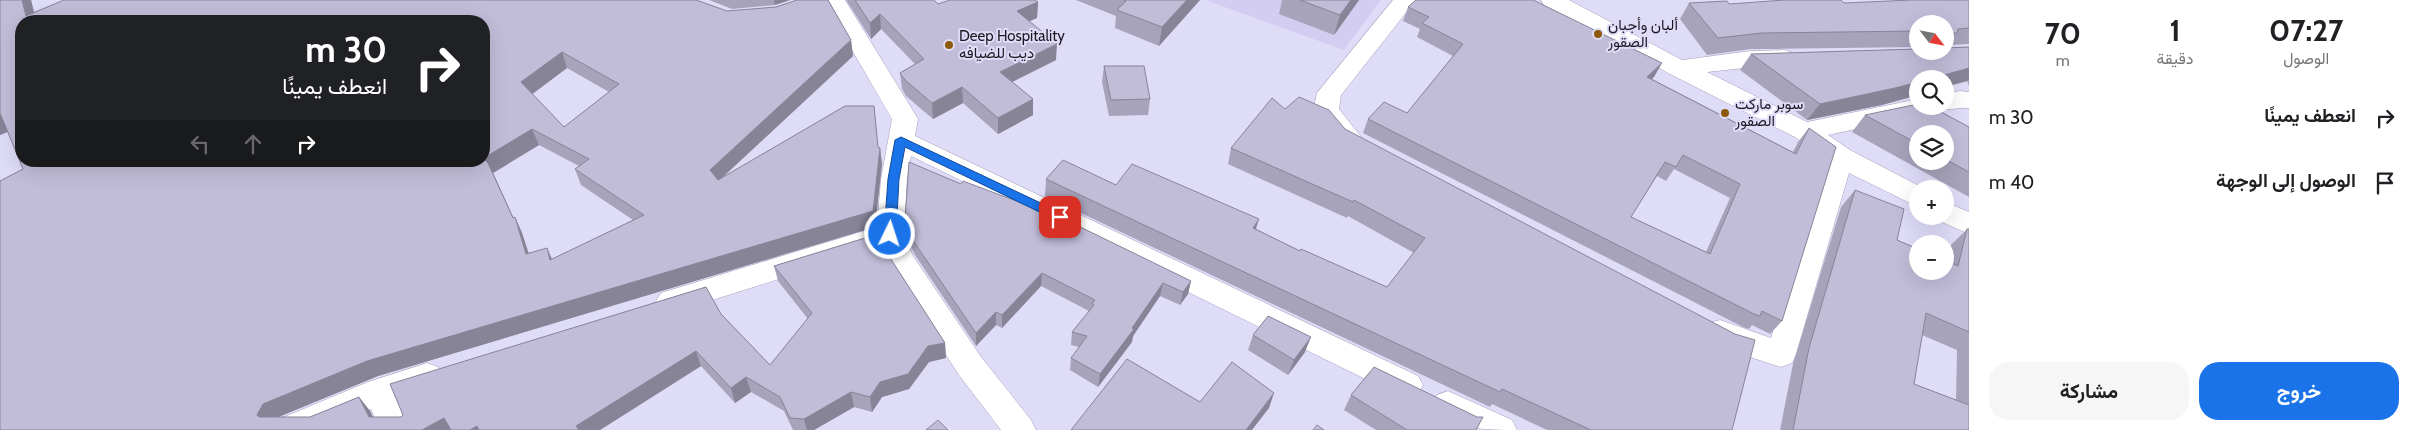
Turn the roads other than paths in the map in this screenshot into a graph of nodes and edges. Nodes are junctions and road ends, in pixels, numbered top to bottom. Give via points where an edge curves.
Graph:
1 (1405, 0) edge
2 (1552, 0) edge
3 (821, 1) edge
4 (1808, 58) edge
5 (1679, 68) junction
6 (1954, 100) edge
7 (1969, 100) edge
8 (1909, 109) edge
9 (1804, 131) junction
10 (901, 140) junction
11 (1366, 147) edge
12 (1841, 157) junction
13 (1909, 192) edge
14 (1954, 216) edge
15 (1969, 224) edge
16 (890, 234) junction
17 (644, 310) edge
18 (1698, 320) edge
19 (455, 368) edge
20 (379, 391) junction
21 (288, 430) edge
22 (396, 430) edge
23 (1020, 430) edge
24 (1501, 430) edge

1 - 11 street via 1329,93 1326,111 1349,138
2 - 5 street
3 - 10 street via 905,119
4 - 5 street via 1751,58
5 - 9 street
6 - 7 street
8 - 9 street
9 - 12 street
10 - 16 street
10 - 24 street
12 - 13 street
12 - 18 street via 1781,354 1733,339
14 - 15 street
16 - 17 street
16 - 23 street via 900,260 970,366
19 - 20 street
20 - 21 street
20 - 22 street

